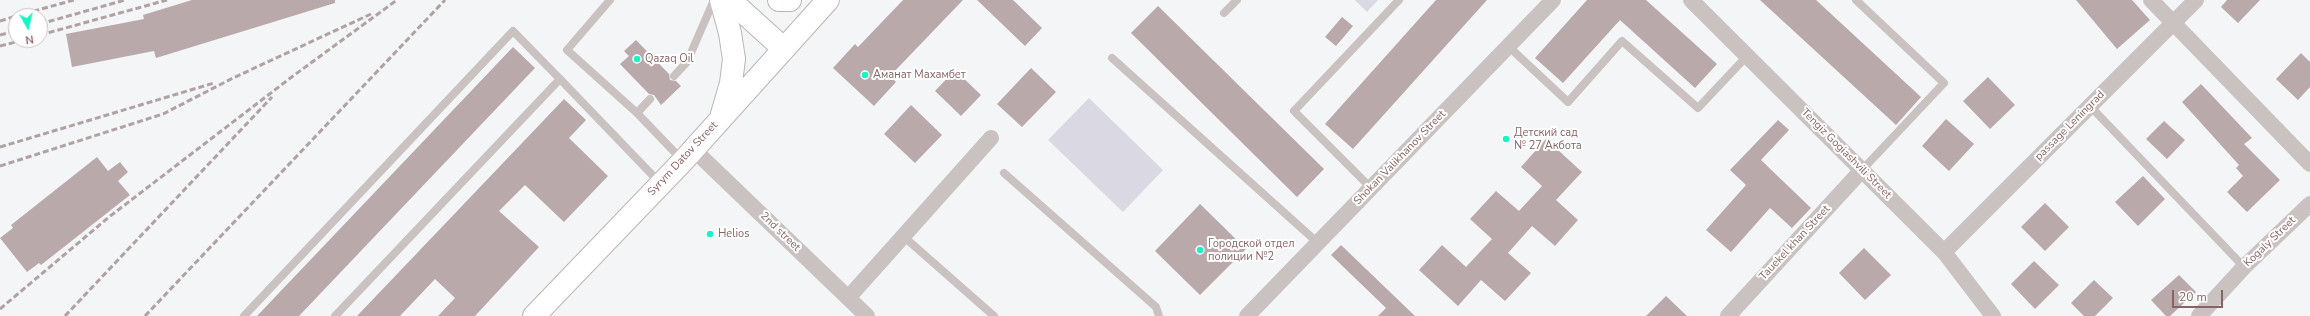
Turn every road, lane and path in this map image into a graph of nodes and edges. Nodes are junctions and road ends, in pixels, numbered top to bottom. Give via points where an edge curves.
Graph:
1 (610, 0) edge
2 (714, 0) edge
3 (721, 0) edge
4 (730, 0) edge
5 (779, 0) edge
6 (790, 0) edge
7 (828, 0) edge
8 (1237, 0) edge
9 (1399, 0) edge
10 (1552, 0) edge
11 (1690, 0) edge
12 (1856, 0) edge
13 (2151, 0) edge
14 (2196, 0) edge
15 (1224, 13) dead end
16 (2173, 23) junction
17 (1508, 46) junction
18 (784, 49) junction
19 (1747, 56) junction
20 (1112, 58) dead end
21 (674, 76) dead end
22 (560, 79) junction
23 (650, 99) dead end
24 (2090, 106) junction
25 (636, 113) junction
26 (720, 119) junction
27 (991, 138) dead end
28 (688, 155) junction
29 (2310, 164) edge
30 (1862, 170) junction
31 (1004, 173) dead end
32 (660, 184) junction
33 (1371, 188) junction
34 (2310, 204) edge
35 (902, 236) junction
36 (1318, 243) junction
37 (1944, 252) junction
38 (2244, 267) junction
39 (848, 298) junction
40 (244, 316) edge
41 (335, 316) edge
42 (534, 316) edge
43 (867, 316) edge
44 (994, 316) edge
45 (1159, 316) edge
46 (1247, 316) edge
47 (1728, 316) edge
48 (1993, 316) edge
49 (2199, 316) edge

1 - 25 lane via 567,50
2 - 21 lane via 687,62
3 - 26 main road via 734,59 731,83
4 - 18 main road
5 - 6 main road
7 - 18 main road, Syrym Datov Street
8 - 15 lane
9 - 33 lane via 1294,112
10 - 17 street, Shokan Valikhanov Street
11 - 19 street, Tengiz Gogiashvili Street
12 - 30 lane via 1944,83
13 - 16 street
14 - 16 street, passage Leningrad
16 - 24 street, passage Leningrad
16 - 29 street
17 - 19 lane via 1568,102 1622,41 1698,108
17 - 33 street, Shokan Valikhanov Street
18 - 26 main road, Syrym Datov Street
19 - 30 street, Tengiz Gogiashvili Street
20 - 36 lane
22 - 32 lane
22 - 40 lane via 513,31
22 - 41 lane
23 - 25 lane
24 - 37 street, passage Leningrad
24 - 38 lane
25 - 28 lane
26 - 28 main road, Syrym Datov Street
27 - 35 street
28 - 32 main road, Syrym Datov Street
28 - 39 street, 2nd street
30 - 37 street, Tengiz Gogiashvili Street
30 - 47 street, Tauekel khan Street
31 - 45 lane via 1156,307
32 - 42 main road, Syrym Datov Street
33 - 36 street, Shokan Valikhanov Street
34 - 38 street, Kogaly Street
35 - 39 street
35 - 44 lane
36 - 46 street, Shokan Valikhanov Street
37 - 48 street, Tengiz Gogiashvili Street
38 - 49 street, Kogaly Street
39 - 43 street, 2nd street

